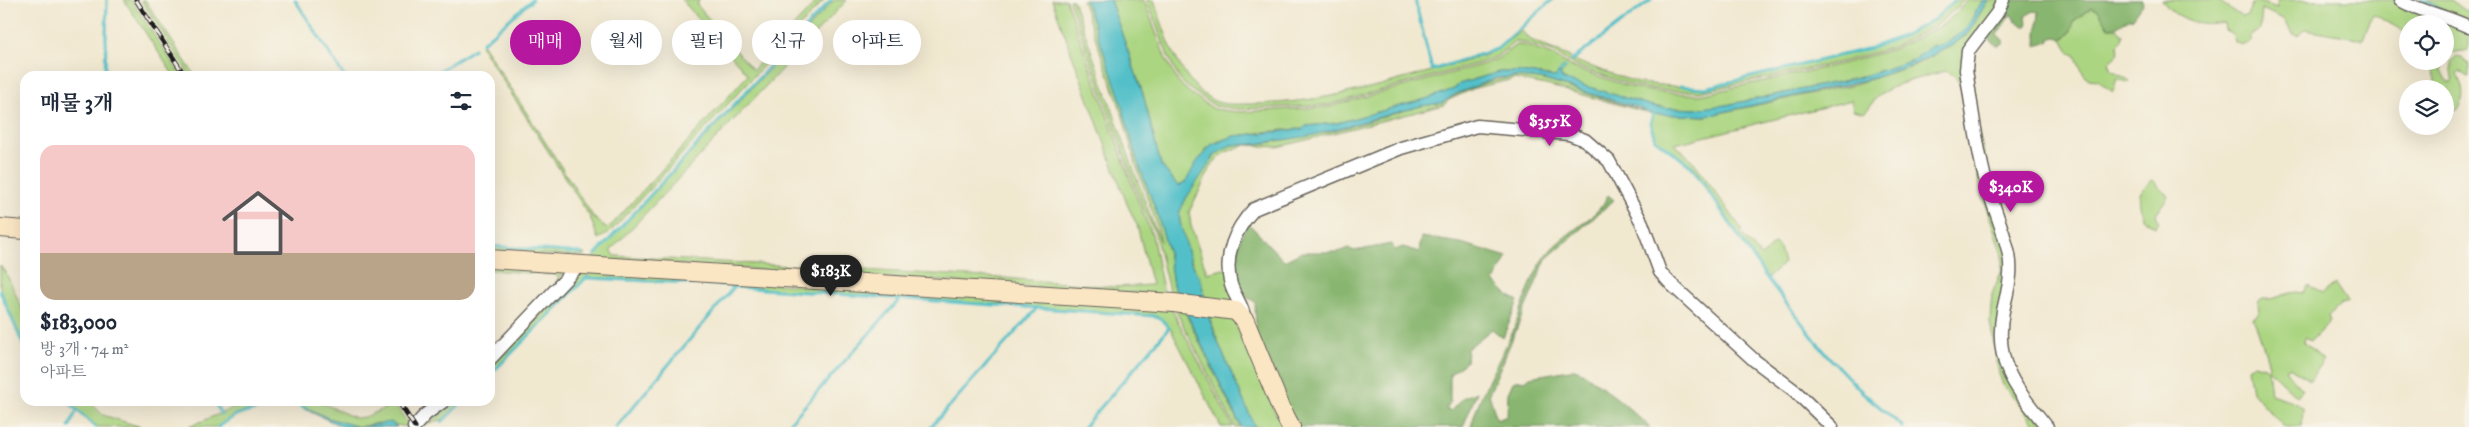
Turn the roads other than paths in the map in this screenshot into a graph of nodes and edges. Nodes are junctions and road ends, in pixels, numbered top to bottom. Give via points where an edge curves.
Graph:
1 (2003, 0) edge
2 (2400, 0) edge
3 (2469, 27) edge
4 (0, 228) edge
5 (20, 230) edge
6 (495, 259) edge
7 (579, 265) junction
8 (1246, 321) junction
9 (495, 354) edge
10 (437, 406) edge
11 (414, 427) edge
12 (1291, 427) edge
13 (1832, 427) edge
14 (2048, 427) edge

1 - 14 street via 1968,51 1966,70 1986,181 2011,266 2001,337 2006,368 2013,385
2 - 3 street
4 - 5 main road
6 - 7 main road
7 - 8 main road via 1174,303 1236,312
7 - 9 street
8 - 12 main road
8 - 13 street via 1244,306 1231,284 1230,255 1238,230 1254,208 1401,148 1477,126 1569,134 1585,140 1608,161 1642,223 1660,272
10 - 11 street

